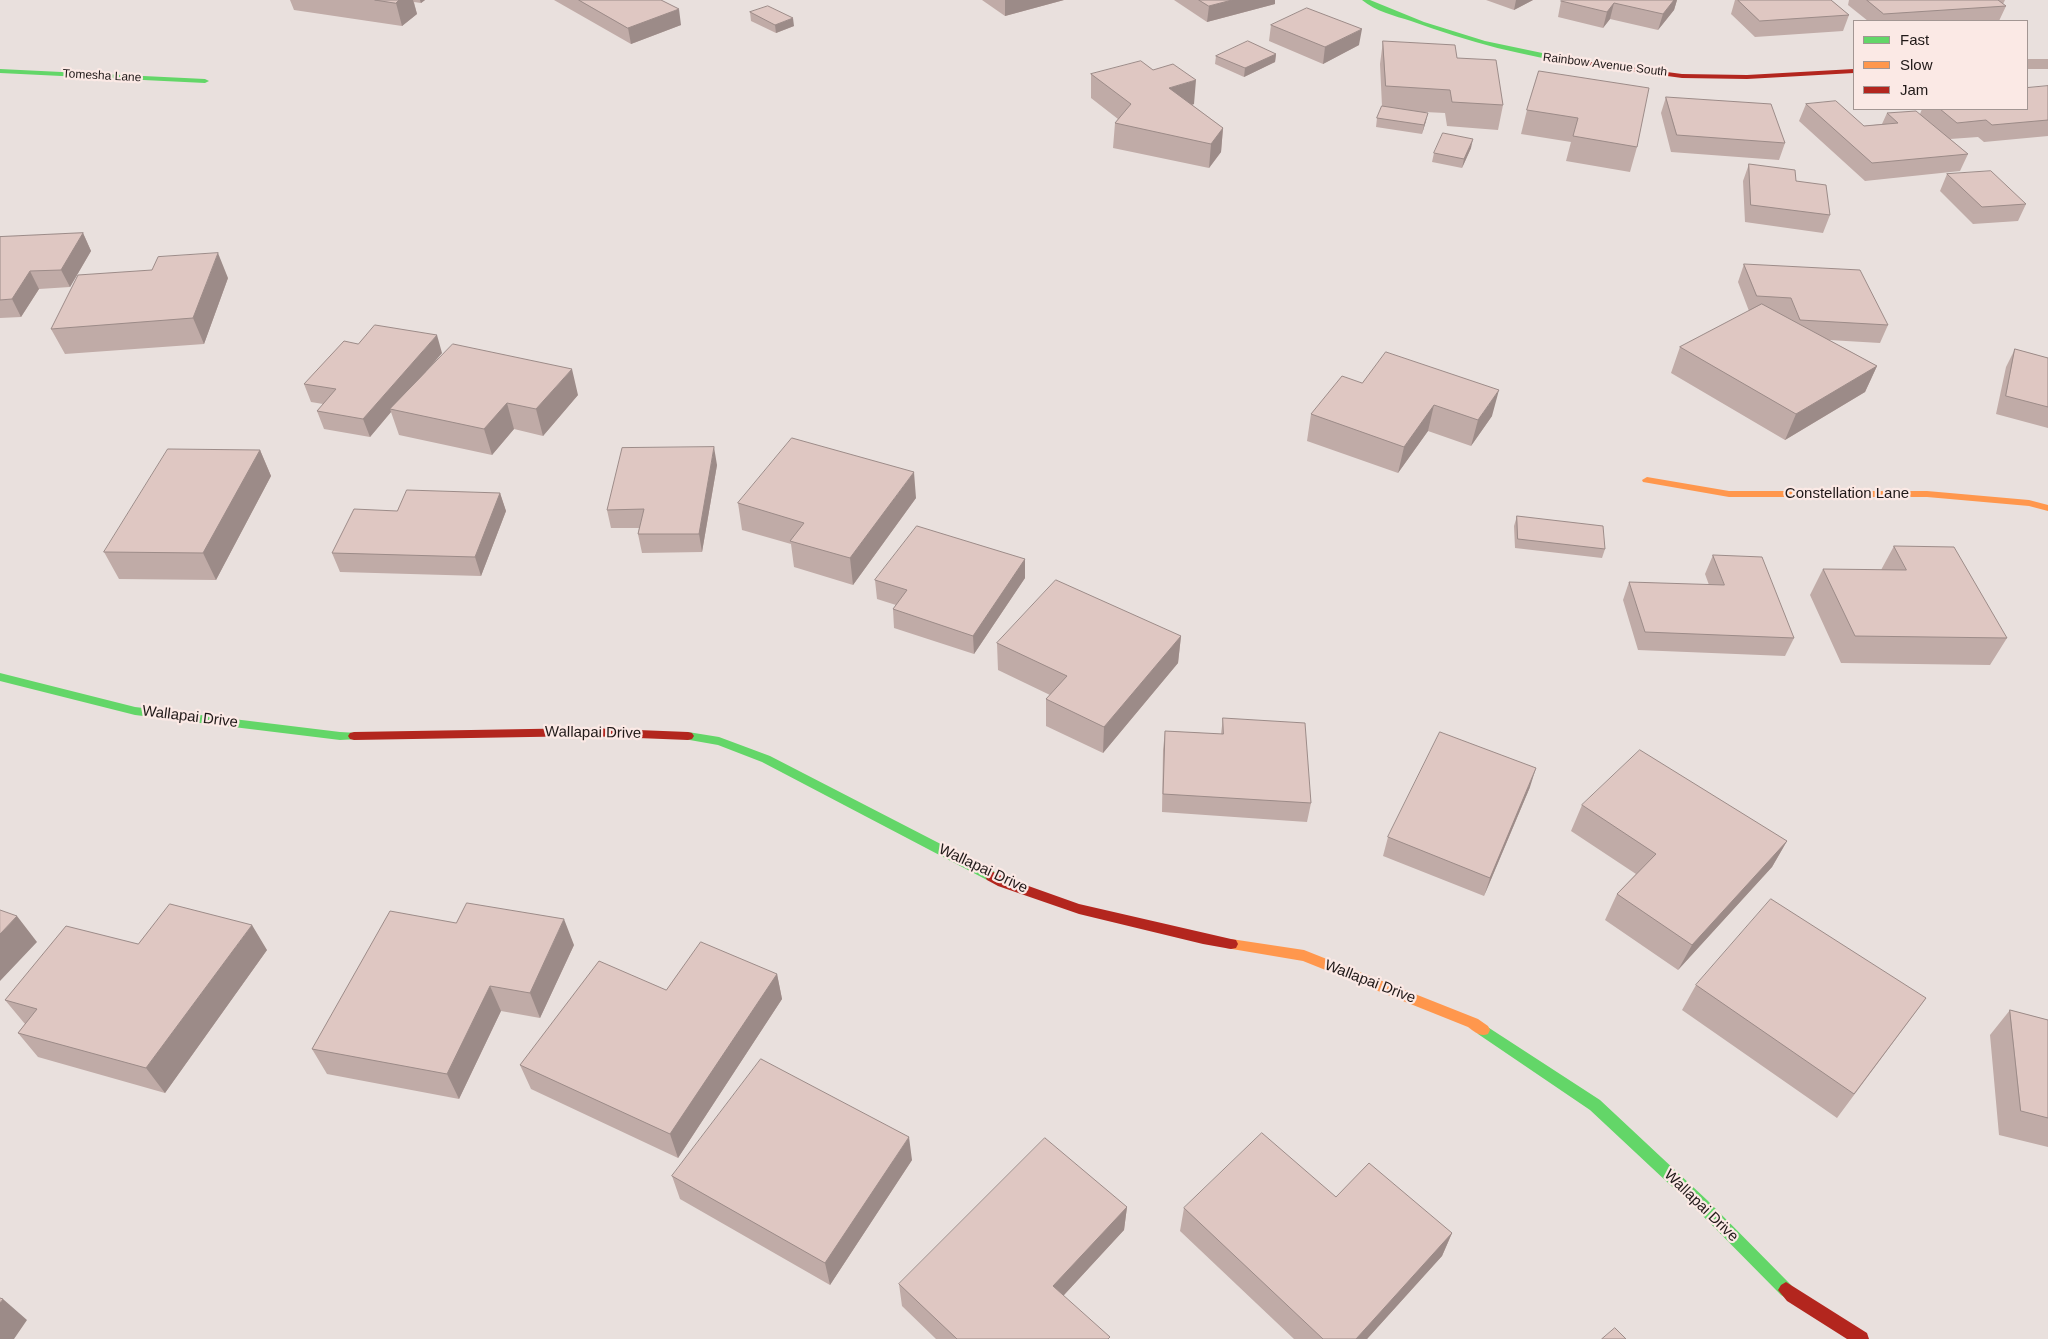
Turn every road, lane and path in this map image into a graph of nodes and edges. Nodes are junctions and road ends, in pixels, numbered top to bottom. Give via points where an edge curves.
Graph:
1 (1365, 0) edge
2 (2028, 64) edge
3 (2048, 64) edge
4 (0, 72) edge
5 (1853, 72) edge
6 (204, 81) dead end
7 (1647, 480) dead end
8 (2048, 508) edge
9 (0, 677) edge
10 (1861, 1339) edge

1 - 5 street, Rainbow Avenue South via 1447,32 1538,57 1682,76 1747,77
2 - 3 street
4 - 6 street, Tomesha Lane
7 - 8 street, Constellation Lane via 1729,494 1927,494 2029,503
9 - 10 street, Wallapai Drive via 135,711 340,736 588,732 679,734 719,741 766,759 1002,882 1080,909 1203,939 1304,956 1474,1023 1595,1105 1702,1205 1792,1296

